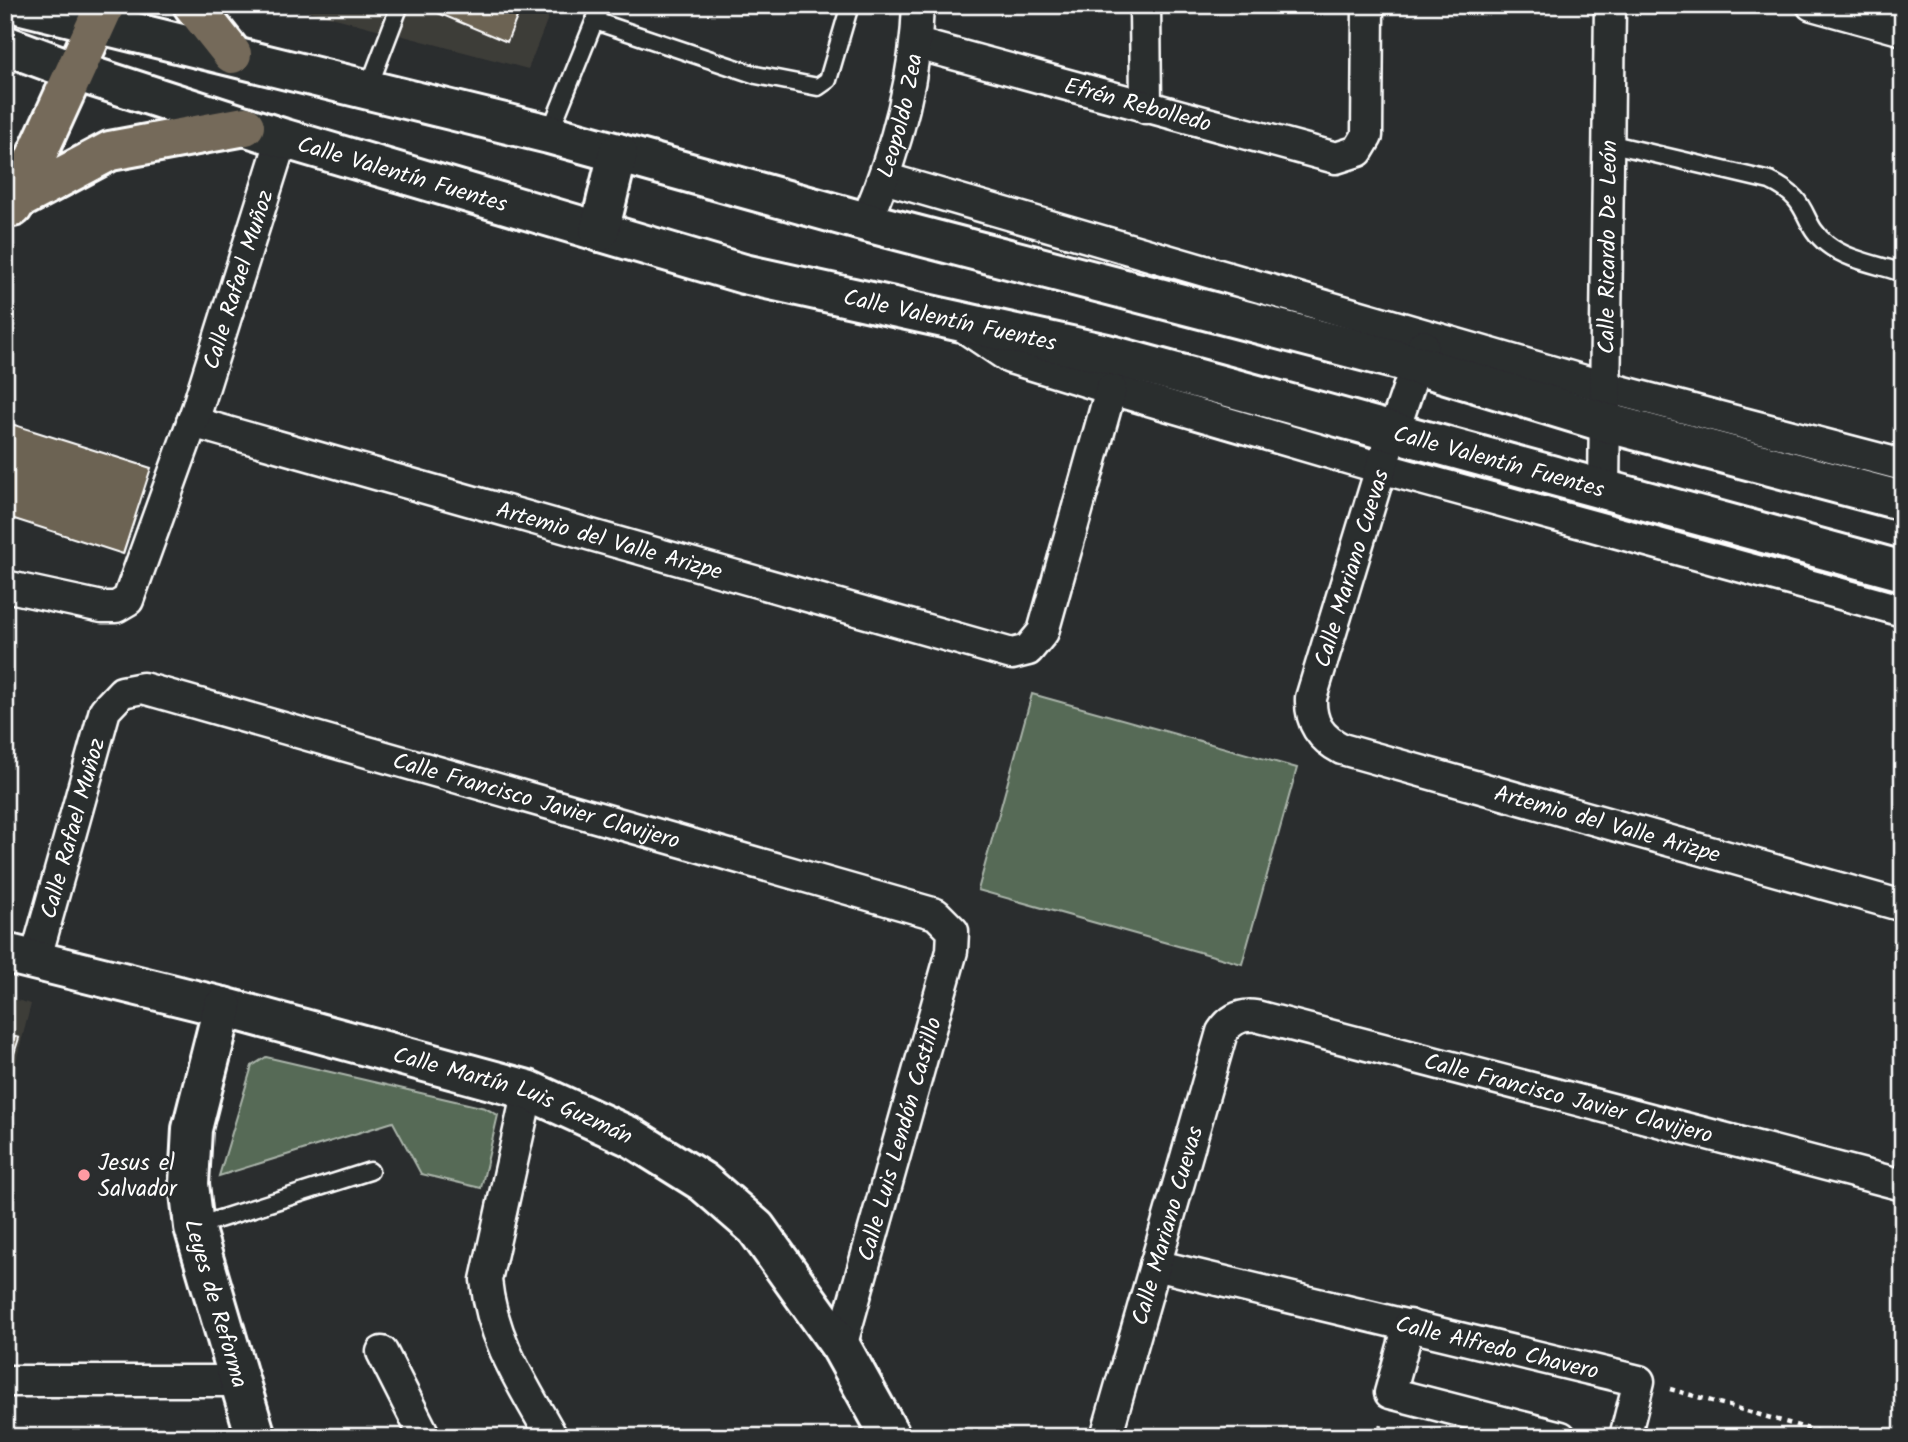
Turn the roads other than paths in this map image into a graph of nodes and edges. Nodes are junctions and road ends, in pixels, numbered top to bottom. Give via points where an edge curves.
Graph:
1 (22, 5) edge
2 (192, 5) edge
3 (400, 5) edge
4 (601, 5) edge
5 (850, 5) edge
6 (918, 5) edge
7 (1146, 5) edge
8 (1368, 5) edge
9 (1610, 5) edge
10 (1812, 5) edge
11 (102, 13) edge
12 (595, 21) junction
13 (1903, 30) edge
14 (917, 44) junction
15 (5, 45) edge
16 (232, 54) junction
17 (75, 71) junction
18 (368, 89) junction
19 (1146, 108) junction
20 (245, 126) junction
21 (549, 134) junction
22 (282, 138) junction
23 (1608, 143) junction
24 (618, 153) junction
25 (884, 178) junction
26 (10, 211) edge
27 (866, 222) junction
28 (599, 232) junction
29 (1903, 273) edge
30 (953, 319) junction
31 (1422, 349) junction
32 (1111, 389) junction
33 (1604, 405) junction
34 (192, 422) junction
35 (1395, 432) junction
36 (1903, 465) edge
37 (1381, 468) junction
38 (1604, 489) junction
39 (1903, 500) edge
40 (1903, 572) edge
41 (5, 586) edge
42 (1903, 611) edge
43 (114, 698) joint
44 (1318, 732) joint
45 (1903, 906) edge
46 (953, 931) joint
47 (20, 957) edge
48 (223, 1007) junction
49 (1235, 1019) joint
50 (528, 1090) junction
51 (370, 1171) dead end
52 (1903, 1185) edge
53 (194, 1227) junction
54 (1155, 1265) junction
55 (1409, 1325) junction
56 (841, 1347) junction
57 (382, 1352) dead end
58 (5, 1381) edge
59 (241, 1381) junction
60 (256, 1437) edge
61 (425, 1437) edge
62 (552, 1437) edge
63 (891, 1437) edge
64 (1106, 1437) edge
65 (1561, 1437) edge
66 (1625, 1437) edge

1 - 11 main road
2 - 16 main road
3 - 18 lane
4 - 12 lane
5 - 12 lane via 828,80 818,87 756,75
6 - 14 street, Leopoldo Zea
7 - 19 street
8 - 19 street, Efrén Rebolledo via 1368,129 1358,151 1336,159 1326,157
9 - 23 street, Calle Ricardo De León
10 - 13 street
11 - 16 main road
11 - 17 main road
12 - 21 lane
14 - 19 street, Efrén Rebolledo
14 - 25 street, Leopoldo Zea
15 - 17 main road, Calle Valentín Fuentes
16 - 18 main road
17 - 20 main road, Calle Valentín Fuentes
17 - 26 main road
18 - 21 main road
20 - 22 main road, Calle Valentín Fuentes
20 - 26 main road via 110,151
21 - 24 main road
22 - 28 main road, Calle Valentín Fuentes
22 - 34 street, Calle Rafael Muñoz
23 - 29 lane via 1770,181 1794,193 1817,234 1832,248
23 - 33 street, Calle Ricardo De León
24 - 27 main road
24 - 28 main road
25 - 27 street, Leopoldo Zea
25 - 31 street
27 - 31 main road
28 - 30 main road, Calle Valentín Fuentes via 744,274
30 - 32 street via 1010,358
30 - 35 main road, Calle Valentín Fuentes via 1107,354
31 - 33 main road
31 - 35 street, Calle Mariano Cuevas
32 - 34 street, Artemio del Valle Arizpe via 1043,632 1028,650 1002,653
32 - 37 street
33 - 36 street
33 - 38 street, Calle Ricardo De León
33 - 39 main road
34 - 41 street, Calle Rafael Muñoz via 128,600 102,607
35 - 37 street, Calle Mariano Cuevas
35 - 38 main road, Calle Valentín Fuentes
37 - 42 street
37 - 44 street, Calle Mariano Cuevas via 1311,698
38 - 40 main road, Calle Valentín Fuentes
43 - 46 street, Calle Francisco Javier Clavijero via 143,688 914,906 936,914
43 - 47 street, Calle Rafael Muñoz via 105,710
44 - 45 street, Artemio del Valle Arizpe via 1342,749
46 - 56 street, Calle Luis Lendón Castillo via 953,951
47 - 48 main road, Calle Martín Luis Guzmán
48 - 50 main road, Calle Martín Luis Guzmán
48 - 53 main road, Leyes de Reforma via 192,1129 189,1184
49 - 52 street, Calle Francisco Javier Clavijero via 1256,1016
49 - 54 street, Calle Mariano Cuevas via 1222,1031
50 - 56 main road, Calle Martín Luis Guzmán via 631,1137 702,1182 756,1228
50 - 62 street via 486,1280 499,1340
51 - 53 lane
53 - 59 main road, Leyes de Reforma
54 - 55 street, Calle Alfredo Chavero
54 - 64 street, Calle Mariano Cuevas
55 - 65 street via 1390,1393
55 - 66 street, Calle Alfredo Chavero via 1639,1381
56 - 63 main road, Calle Martín Luis Guzmán
57 - 61 street
58 - 59 street
59 - 60 main road, Leyes de Reforma

